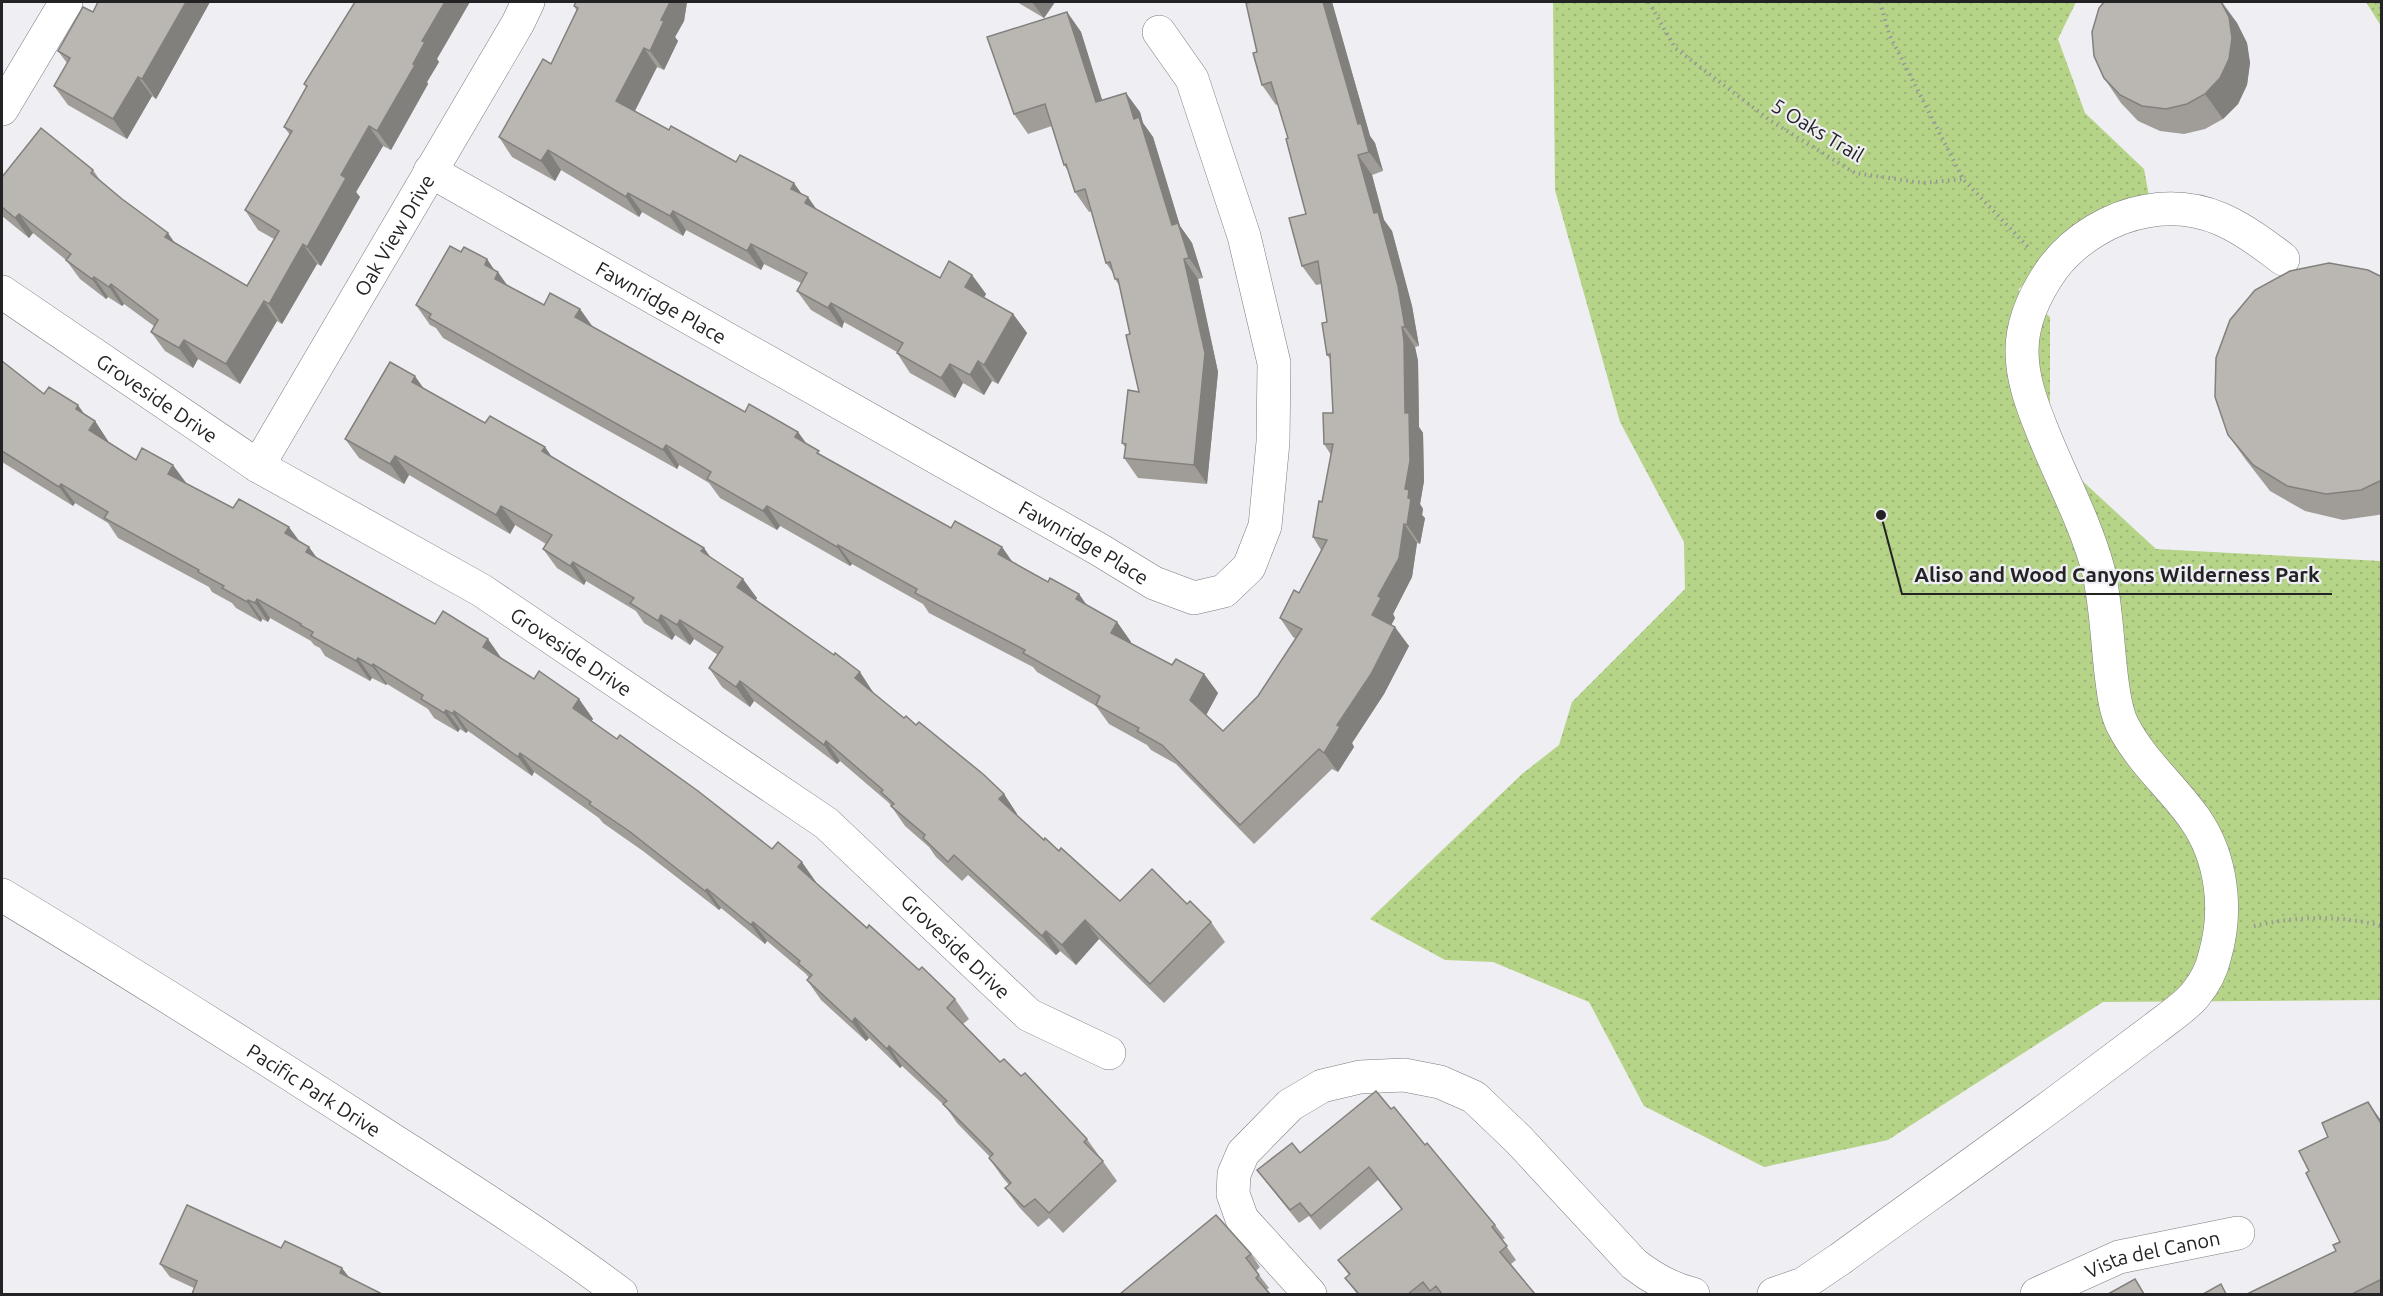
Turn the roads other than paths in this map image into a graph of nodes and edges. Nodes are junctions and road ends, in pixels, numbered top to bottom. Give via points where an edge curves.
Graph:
1 (66, 2) edge
2 (528, 2) edge
3 (1159, 32) dead end
4 (2, 109) edge
5 (430, 171) junction
6 (2283, 259) dead end
7 (2, 292) edge
8 (258, 466) junction
9 (2, 895) edge
10 (1109, 1053) dead end
11 (2238, 1233) dead end
12 (621, 1294) edge
13 (1310, 1294) edge
14 (1693, 1294) edge
15 (1774, 1294) edge
16 (2037, 1294) edge

1 - 4 street
2 - 5 street, Oak View Drive
3 - 5 street, Fawnridge Place via 1192,80 1244,236 1274,363 1273,442 1264,526 1249,567 1224,591 1194,598 1154,583
5 - 8 street, Oak View Drive
6 - 15 street via 2228,220 2160,209 2117,219 2074,246 2051,271 2038,289 2025,325 2022,348 2033,407 2090,543 2099,575 2120,721 2144,761 2196,821 2220,877 2221,931 2206,977 2194,995 2171,1016 1840,1259 1803,1284
7 - 8 street, Groveside Drive
8 - 10 street, Groveside Drive via 481,590 816,816 1029,1015
9 - 12 street, Pacific Park Drive via 150,984 573,1258
11 - 16 street, Vista del Canon via 2120,1257
13 - 14 street via 1242,1219 1233,1194 1234,1174 1243,1153 1290,1104 1322,1086 1360,1077 1404,1075 1440,1082 1474,1096 1634,1264 1654,1279

